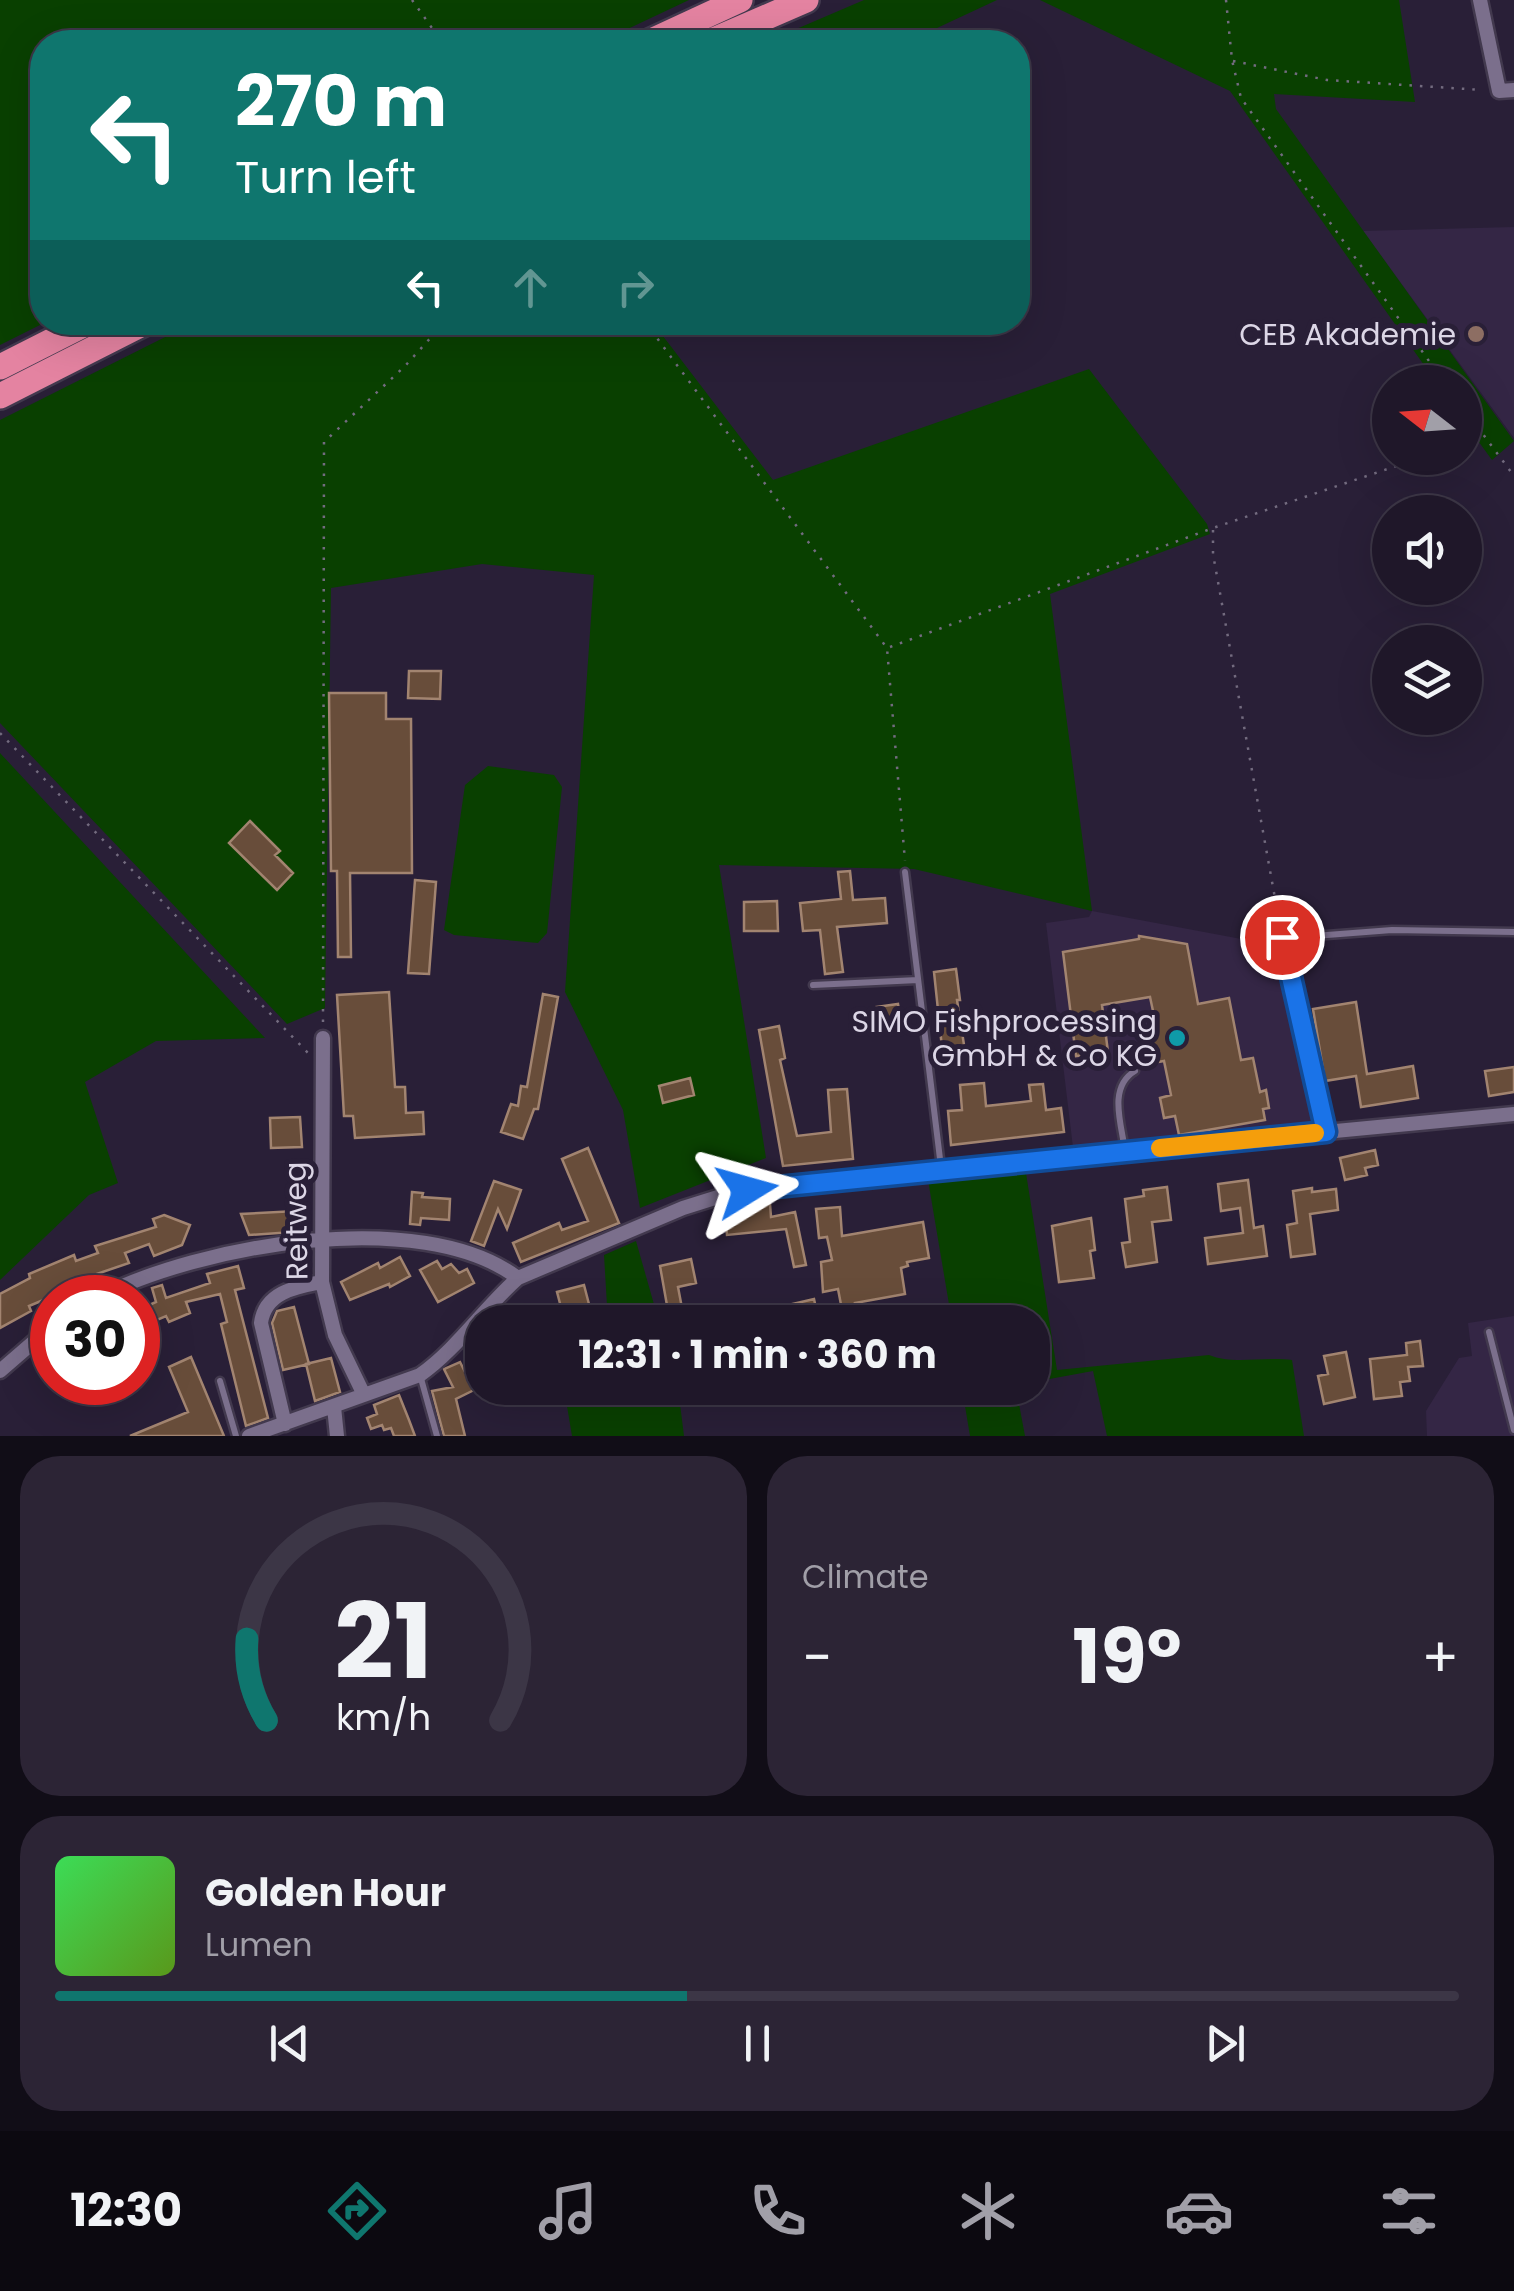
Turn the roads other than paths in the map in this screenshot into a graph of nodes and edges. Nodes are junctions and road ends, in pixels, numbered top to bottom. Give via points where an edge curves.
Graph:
1 (740, 0) edge
2 (806, 0) edge
3 (1480, 0) edge
4 (676, 30) edge
5 (737, 30) edge
6 (1506, 90) edge
7 (63, 335) edge
8 (120, 335) edge
9 (0, 367) edge
10 (0, 396) edge
11 (906, 872) road end
12 (1514, 932) edge
13 (1282, 937) road end
14 (1284, 953) junction
15 (918, 980) junction
16 (813, 985) dead end
17 (323, 1038) road end
18 (1135, 1071) dead end
19 (1514, 1114) edge
20 (1326, 1132) junction
21 (1125, 1151) junction
22 (942, 1168) junction
23 (322, 1241) junction
24 (153, 1275) edge
25 (518, 1278) junction
26 (322, 1282) junction
27 (1488, 1332) dead end
28 (30, 1345) edge
29 (0, 1371) edge
30 (420, 1375) junction
31 (220, 1381) dead end
32 (364, 1396) junction
33 (334, 1407) junction
34 (285, 1424) junction
35 (1514, 1430) edge
36 (236, 1436) edge
37 (248, 1436) edge
38 (337, 1436) edge
39 (438, 1436) edge

1 - 4 highway
2 - 5 highway
3 - 6 street
7 - 9 highway
8 - 10 highway
11 - 15 lane
12 - 14 lane via 1314,936
13 - 14 lane
14 - 20 lane
15 - 16 lane
15 - 22 lane
17 - 23 street, Reitweg
18 - 21 lane via 1118,1090
19 - 20 street
20 - 21 street
21 - 22 street
22 - 25 street via 718,1196
23 - 24 street via 221,1255
23 - 25 street via 436,1242 490,1260
23 - 26 street, Reitweg
25 - 30 street
26 - 32 street, Reitweg
26 - 34 street via 280,1294 262,1312
27 - 35 lane
28 - 29 street
30 - 32 street
30 - 39 lane
31 - 36 lane
32 - 33 street
33 - 34 street
33 - 38 street
34 - 37 street

